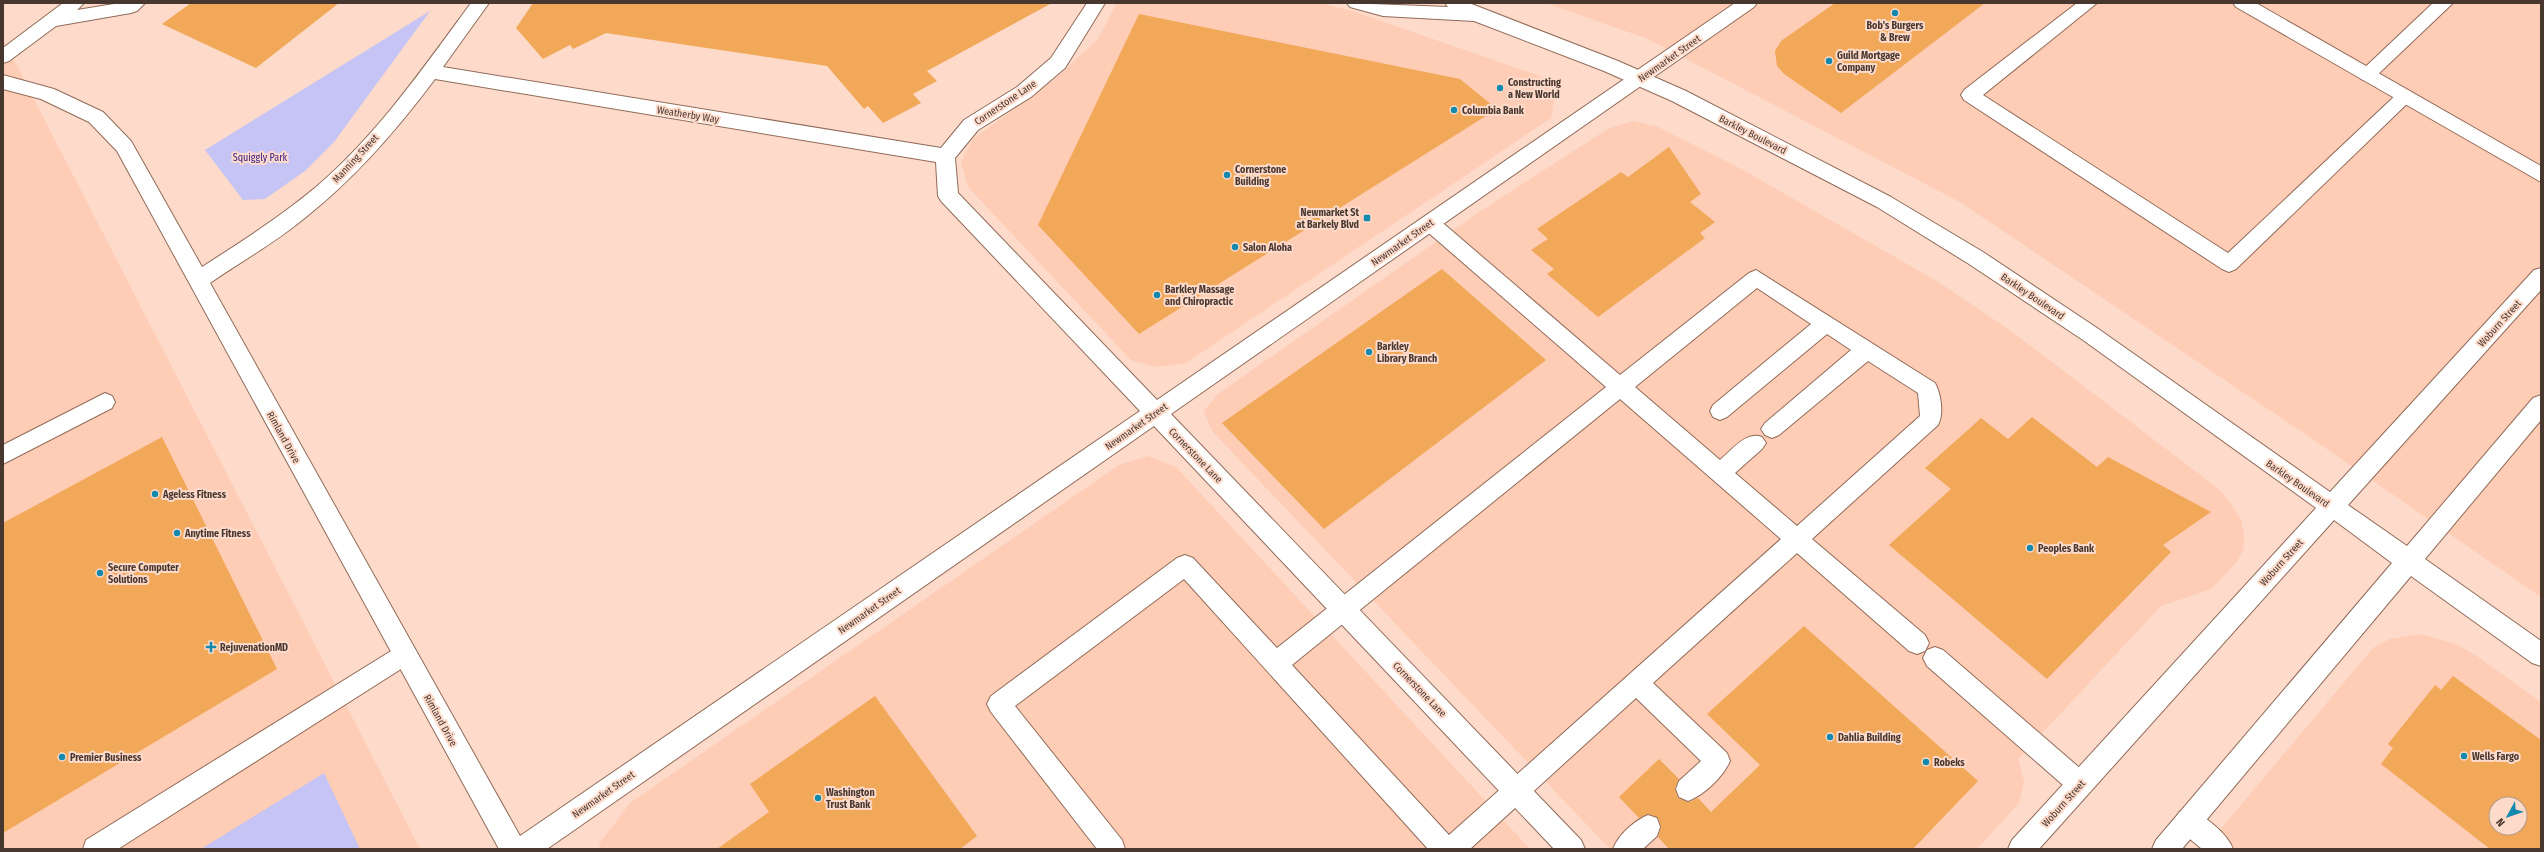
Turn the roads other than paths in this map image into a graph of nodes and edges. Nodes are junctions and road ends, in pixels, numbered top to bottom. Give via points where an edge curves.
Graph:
1 (75, 3) edge
2 (136, 3) edge
3 (480, 3) edge
4 (1096, 3) edge
5 (1356, 3) edge
6 (1454, 3) edge
7 (1748, 3) edge
8 (2088, 3) edge
9 (2242, 3) edge
10 (2444, 3) edge
11 (1480, 16) junction
12 (52, 21) junction
13 (3, 57) edge
14 (431, 72) junction
15 (2367, 75) junction
16 (1639, 78) junction
17 (3, 82) edge
18 (2405, 97) junction
19 (945, 156) junction
20 (2541, 175) edge
21 (1430, 223) junction
22 (2541, 276) edge
23 (198, 280) junction
24 (1826, 323) junction
25 (1867, 349) junction
26 (1620, 387) junction
27 (105, 402) dead end
28 (2541, 404) edge
29 (1155, 412) junction
30 (1720, 412) dead end
31 (1772, 429) dead end
32 (1755, 443) dead end
33 (3, 455) edge
34 (1720, 473) junction
35 (2332, 507) junction
36 (1797, 539) junction
37 (2408, 561) junction
38 (1343, 609) junction
39 (1917, 643) dead end
40 (404, 654) junction
41 (2541, 655) edge
42 (1935, 658) dead end
43 (1275, 664) junction
44 (1636, 682) junction
45 (2080, 784) junction
46 (1688, 789) dead end
47 (1516, 790) junction
48 (2188, 822) junction
49 (1648, 827) dead end
50 (95, 849) edge
51 (513, 849) edge
52 (524, 849) edge
53 (1113, 849) edge
54 (1445, 849) edge
55 (1451, 849) edge
56 (1572, 849) edge
57 (1625, 849) edge
58 (2021, 849) edge
59 (2165, 849) edge
60 (2221, 849) edge

1 - 12 lane
2 - 12 lane via 131,7
3 - 14 street, Manning Street
4 - 19 street, Cornerstone Lane via 1058,63 1024,92 971,125
5 - 11 street, Barkley Boulevard via 1383,10
6 - 11 street, Barkley Boulevard
7 - 16 street, Newmarket Street
8 - 18 lane via 1970,95 2229,264
9 - 15 street
10 - 15 lane
11 - 16 street, Barkley Boulevard
12 - 13 lane
14 - 19 street, Weatherby Way
14 - 23 street, Manning Street via 342,174 298,213
15 - 18 street
16 - 21 street, Newmarket Street
16 - 35 street, Barkley Boulevard via 1855,186 1963,250 2090,334
17 - 23 street, Rimland Drive via 47,94 96,118 124,146
18 - 20 street
19 - 29 street, Cornerstone Lane via 948,196
21 - 26 lane
21 - 29 street, Newmarket Street
22 - 35 street, Woburn Street
23 - 40 street, Rimland Drive
24 - 25 lane
24 - 26 lane via 1756,278
24 - 30 lane
25 - 31 lane
25 - 36 lane via 1928,389 1931,419
26 - 34 lane
26 - 38 lane
27 - 33 lane
28 - 37 street
29 - 38 street, Cornerstone Lane
29 - 52 street, Newmarket Street
32 - 34 lane
34 - 36 lane
35 - 37 street, Barkley Boulevard
35 - 45 street, Woburn Street
36 - 39 lane
36 - 44 lane
37 - 41 street, Barkley Boulevard
37 - 48 street
38 - 43 lane
38 - 47 street, Cornerstone Lane
40 - 50 lane
40 - 51 street, Rimland Drive
42 - 45 lane
43 - 53 lane via 1184,565 999,704
43 - 54 lane
44 - 46 lane via 1718,761
44 - 47 lane
45 - 58 street, Woburn Street
47 - 55 lane
47 - 56 street, Cornerstone Lane
48 - 59 street
48 - 60 lane
49 - 57 lane

